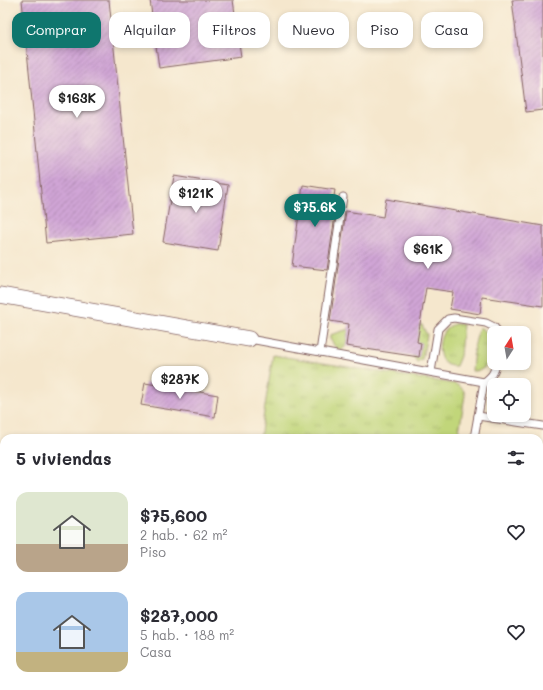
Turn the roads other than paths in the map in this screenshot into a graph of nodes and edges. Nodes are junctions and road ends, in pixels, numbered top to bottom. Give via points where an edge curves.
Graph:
1 (343, 197) dead end
2 (0, 295) edge
3 (492, 326) edge
4 (249, 339) joint
5 (320, 352) junction
6 (495, 370) edge
7 (431, 372) junction
8 (484, 382) junction
9 (478, 416) junction
10 (543, 426) edge
11 (475, 434) edge

1 - 5 lane
2 - 4 street
3 - 7 lane via 486,323 448,319 438,329
4 - 5 lane
5 - 7 lane
6 - 8 lane
7 - 8 lane
8 - 9 lane
9 - 10 lane
9 - 11 lane

